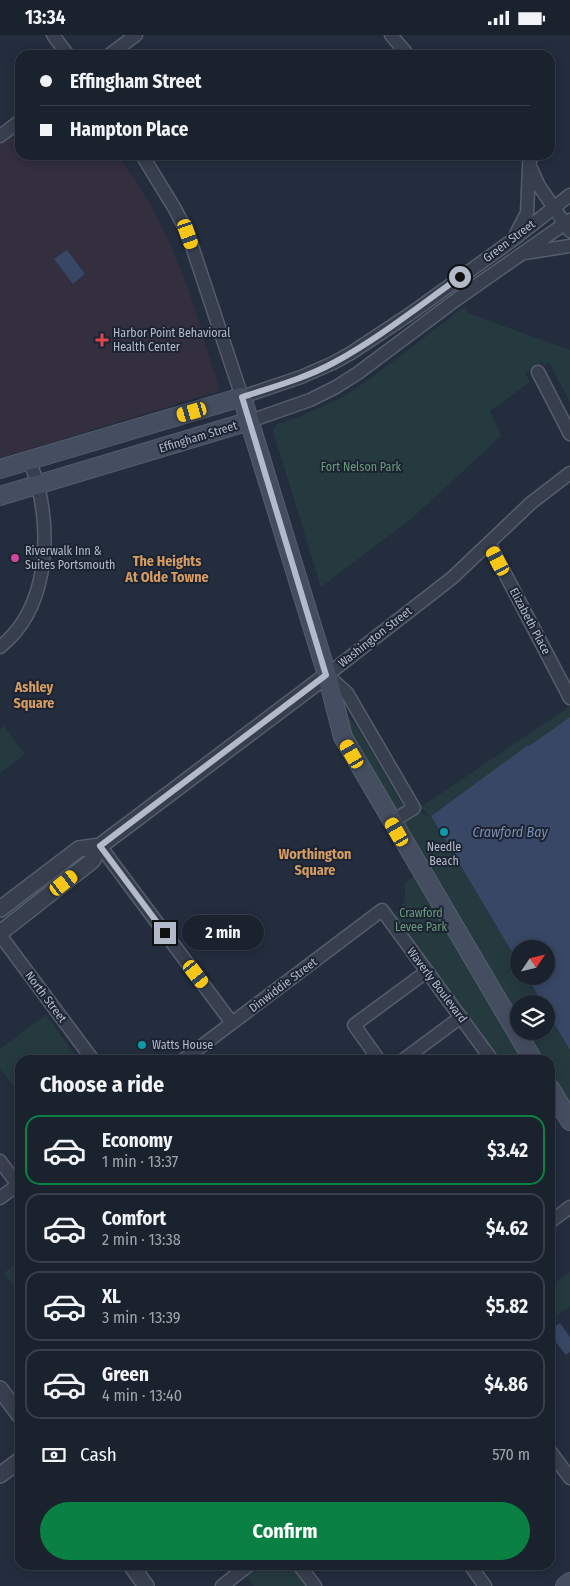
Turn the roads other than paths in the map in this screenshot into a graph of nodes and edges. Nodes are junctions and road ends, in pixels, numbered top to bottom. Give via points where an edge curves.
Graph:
1 (53, 35) edge
2 (136, 35) edge
3 (391, 35) edge
4 (64, 50) edge
5 (116, 50) edge
6 (404, 50) edge
7 (15, 125) edge
8 (0, 136) edge
9 (145, 160) edge
10 (530, 160) edge
11 (570, 195) edge
12 (553, 207) junction
13 (568, 225) edge
14 (514, 239) junction
15 (570, 246) edge
16 (522, 253) junction
17 (447, 286) joint
18 (457, 299) joint
19 (538, 372) dead end
20 (242, 397) junction
21 (250, 421) junction
22 (570, 434) edge
23 (29, 460) junction
24 (0, 469) edge
25 (570, 473) edge
26 (38, 485) junction
27 (0, 496) edge
28 (489, 543) junction
29 (0, 647) edge
30 (326, 675) junction
31 (570, 698) edge
32 (391, 822) junction
33 (100, 846) junction
34 (0, 909) edge
35 (382, 910) joint
36 (0, 934) edge
37 (426, 972) junction
38 (461, 1017) junction
39 (232, 1023) junction
40 (89, 1055) edge
41 (190, 1055) edge
42 (376, 1055) edge
43 (410, 1055) edge
44 (488, 1055) edge
45 (530, 1055) edge
46 (555, 1096) edge
47 (570, 1121) edge
48 (0, 1161) edge
49 (15, 1181) edge
50 (15, 1189) edge
51 (0, 1199) edge
52 (570, 1207) edge
53 (555, 1219) edge
54 (0, 1389) edge
55 (15, 1409) edge
56 (555, 1458) edge
57 (15, 1464) edge
58 (0, 1475) edge
59 (570, 1478) edge
60 (134, 1570) edge
61 (243, 1570) edge
62 (303, 1570) edge
63 (474, 1570) edge
64 (570, 1582) edge
65 (146, 1586) edge
66 (222, 1586) edge
67 (315, 1586) edge
68 (485, 1586) edge
69 (565, 1586) edge

1 - 4 street
2 - 5 street
3 - 6 street
7 - 8 street
9 - 20 street via 188,234
10 - 12 street via 539,186
10 - 14 street via 527,213
11 - 12 street, Green Street
12 - 13 street
12 - 14 street, Green Street
13 - 16 street, Green Street
14 - 17 street, Green Street
15 - 16 street
16 - 18 street, Green Street
17 - 20 street, Effingham Street via 334,363
18 - 21 street, Effingham Street via 336,387 310,400
19 - 22 street
20 - 21 main road
20 - 23 main road, Effingham Street
21 - 26 main road, Effingham Street
21 - 30 main road
23 - 24 main road, Effingham Street
23 - 26 street
25 - 28 street, Washington Street via 531,503
26 - 27 main road, Effingham Street
26 - 29 street via 45,542 39,585 28,613
28 - 30 street, Washington Street via 452,579
28 - 31 street, Elizabeth Place
30 - 32 main road via 343,737
30 - 32 street via 346,693 414,808
30 - 33 street, Washington Street
32 - 45 main road
33 - 34 street, Washington Street via 79,849
33 - 36 street, Washington Street via 92,861
33 - 39 street
35 - 37 street, Waverly Boulevard
35 - 39 street, Dinwiddie Street
36 - 40 street, North Street
37 - 38 street, Waverly Boulevard
37 - 42 street via 354,1025
38 - 43 street
38 - 44 street, Waverly Boulevard
39 - 41 street, Dinwiddie Street
46 - 47 main road
48 - 49 street
50 - 51 street
52 - 53 street
54 - 55 street
56 - 59 street
57 - 58 street
60 - 65 street
61 - 66 street
62 - 67 street
63 - 68 street
64 - 69 main road

